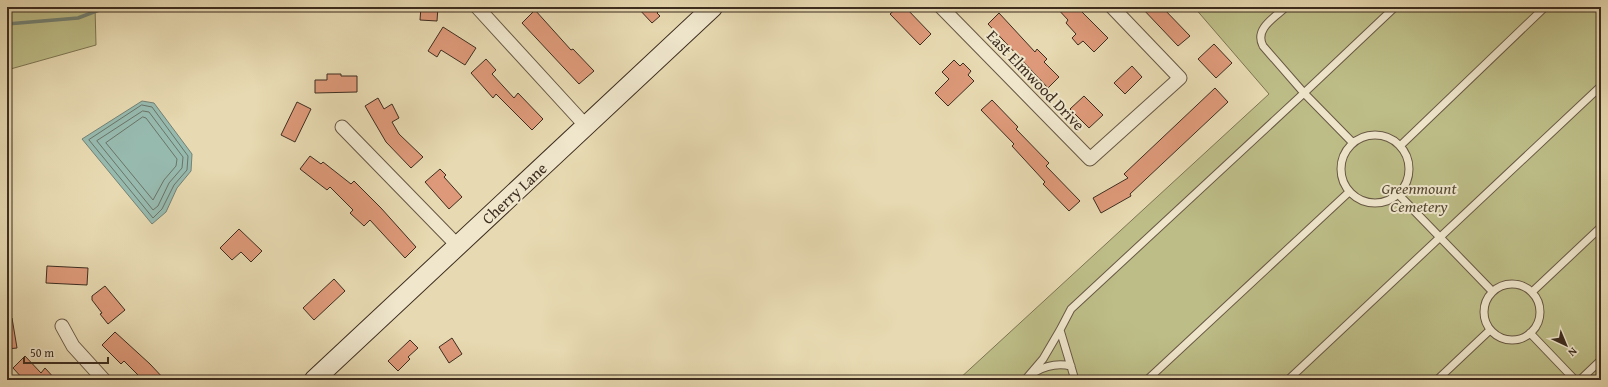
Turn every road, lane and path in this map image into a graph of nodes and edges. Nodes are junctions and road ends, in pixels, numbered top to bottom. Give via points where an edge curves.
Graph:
1 (477, 7) edge
2 (713, 7) edge
3 (941, 7) edge
4 (1112, 7) edge
5 (1286, 7) edge
6 (1395, 7) edge
7 (1545, 7) edge
8 (1601, 86) edge
9 (1304, 93) junction
10 (586, 126) junction
11 (342, 127) dead end
12 (1353, 143) junction
13 (1400, 146) junction
14 (1349, 192) junction
15 (1398, 194) junction
16 (1601, 227) edge
17 (1441, 238) junction
18 (458, 246) junction
19 (1492, 291) junction
20 (1532, 292) junction
21 (62, 326) dead end
22 (1060, 330) junction
23 (1490, 330) junction
24 (1530, 333) junction
25 (1601, 360) edge
26 (1071, 366) junction
27 (1031, 374) junction
28 (104, 380) edge
29 (314, 380) edge
30 (1025, 380) edge
31 (1075, 380) edge
32 (1147, 380) edge
33 (1288, 380) edge
34 (1436, 380) edge
35 (1575, 380) edge
36 (1580, 380) edge

1 - 10 street
2 - 10 street, Cherry Lane
3 - 4 street, East Elmwood Drive via 1090,159 1180,78
5 - 9 lane via 1262,29 1260,41
6 - 9 lane
7 - 13 lane
8 - 17 lane
9 - 12 lane
9 - 22 lane via 1071,310
10 - 18 street, Cherry Lane
11 - 18 street
12 - 13 lane via 1370,136 1380,136
12 - 14 lane via 1343,158 1341,168 1342,178
13 - 15 lane via 1408,163 1408,172 1406,182
14 - 15 lane via 1362,200 1375,203 1384,202
14 - 32 lane
15 - 17 lane
16 - 20 lane
17 - 19 lane
17 - 33 lane
18 - 29 street, Cherry Lane
19 - 20 lane via 1500,286 1516,284
19 - 23 lane via 1483,313
20 - 24 lane via 1540,312 1539,320
21 - 28 street via 73,346
22 - 26 lane
22 - 27 lane
23 - 24 lane via 1506,340 1515,340
23 - 34 lane
24 - 35 lane
25 - 36 lane
26 - 27 lane via 1051,365
26 - 31 lane
27 - 30 lane

